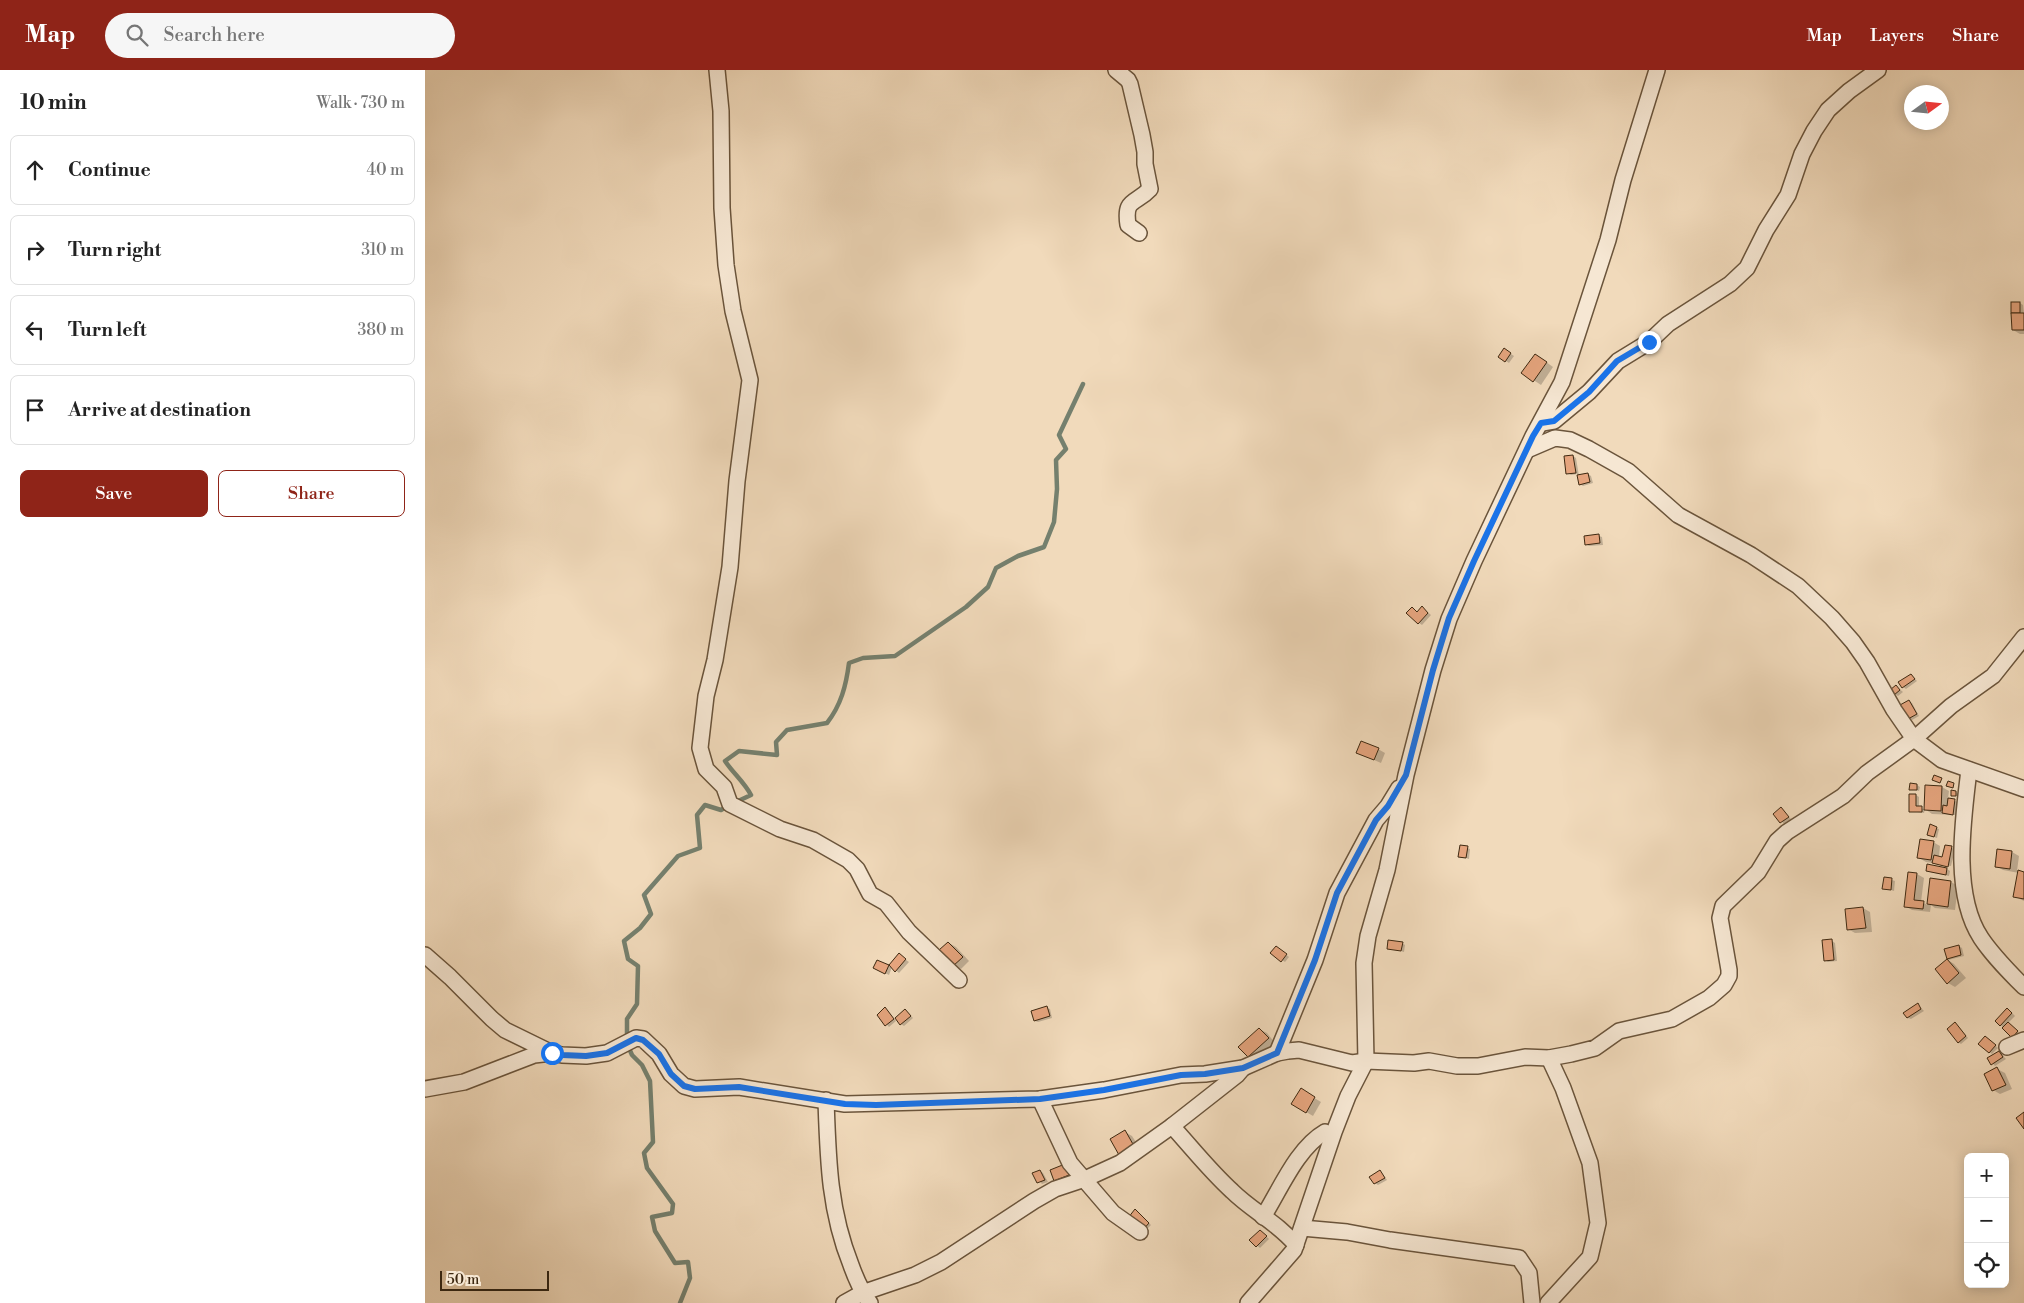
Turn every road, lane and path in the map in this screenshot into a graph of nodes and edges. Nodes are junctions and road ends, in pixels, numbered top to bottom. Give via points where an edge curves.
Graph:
1 (717, 70) edge
2 (1116, 70) edge
3 (1657, 70) edge
4 (1877, 70) edge
5 (1139, 233) dead end
6 (1541, 423) junction
7 (1527, 450) junction
8 (2024, 637) edge
9 (1914, 739) junction
10 (1969, 770) junction
11 (1406, 775) junction
12 (2024, 789) edge
13 (425, 955) edge
14 (959, 980) dead end
15 (2024, 987) edge
16 (2024, 1040) edge
17 (2007, 1047) dead end
18 (552, 1053) junction
19 (1277, 1053) junction
20 (1549, 1058) junction
21 (1366, 1061) junction
22 (1243, 1068) junction
23 (425, 1089) edge
24 (1040, 1099) junction
25 (826, 1100) junction
26 (1172, 1126) junction
27 (1325, 1132) dead end
28 (1085, 1179) junction
29 (1263, 1217) junction
30 (1302, 1228) junction
31 (1140, 1232) dead end
32 (1296, 1245) junction
33 (866, 1298) edge
34 (844, 1303) edge
35 (1248, 1303) edge
36 (1532, 1303) edge
37 (1548, 1303) edge

1 - 14 street via 726,265 733,311 750,380 730,567 706,696 700,748 706,769 724,787 730,804 780,829 820,843 848,860 857,869 869,894 886,903 909,932
2 - 5 street via 1130,84 1145,152 1150,189 1127,207 1128,225
3 - 6 street via 1589,302 1562,382
4 - 6 street via 1828,110 1814,131 1788,195 1747,268 1730,284 1669,324 1649,342 1617,361 1589,392 1554,421
6 - 7 street
7 - 9 street via 1555,438 1570,440 1589,449 1628,471 1679,515 1751,555 1798,586 1853,642
7 - 11 street via 1449,618
8 - 9 street via 1993,676 1951,706
9 - 10 street via 1942,760
9 - 20 street via 1867,773 1843,796 1777,841 1758,872 1723,906 1720,918 1729,970 1725,985 1709,998 1671,1018 1619,1031 1595,1048
10 - 12 street
10 - 15 street via 1962,857 1968,906 1980,937
11 - 19 street via 1376,820 1337,893 1315,960
11 - 21 street via 1364,963
13 - 18 street via 492,1020
16 - 17 street
18 - 23 street via 521,1058 464,1082
18 - 25 street via 607,1053 636,1038 659,1054 671,1074 684,1086 695,1089 739,1087
19 - 21 street via 1299,1050 1352,1063
19 - 22 street
20 - 21 street via 1525,1057 1478,1066 1429,1061
20 - 37 street via 1590,1163 1598,1223 1590,1257
21 - 30 street via 1334,1132
22 - 24 street
22 - 26 street
24 - 25 street via 876,1105
24 - 28 street via 1070,1163
25 - 33 street via 831,1193 837,1227
26 - 28 street via 1119,1163
26 - 29 street via 1232,1192
27 - 29 street via 1313,1139 1303,1151
28 - 31 street via 1113,1213
28 - 33 street via 1055,1189 941,1262
29 - 32 street via 1277,1225
30 - 32 street
30 - 36 street via 1519,1258 1529,1273
32 - 35 street
33 - 34 street

